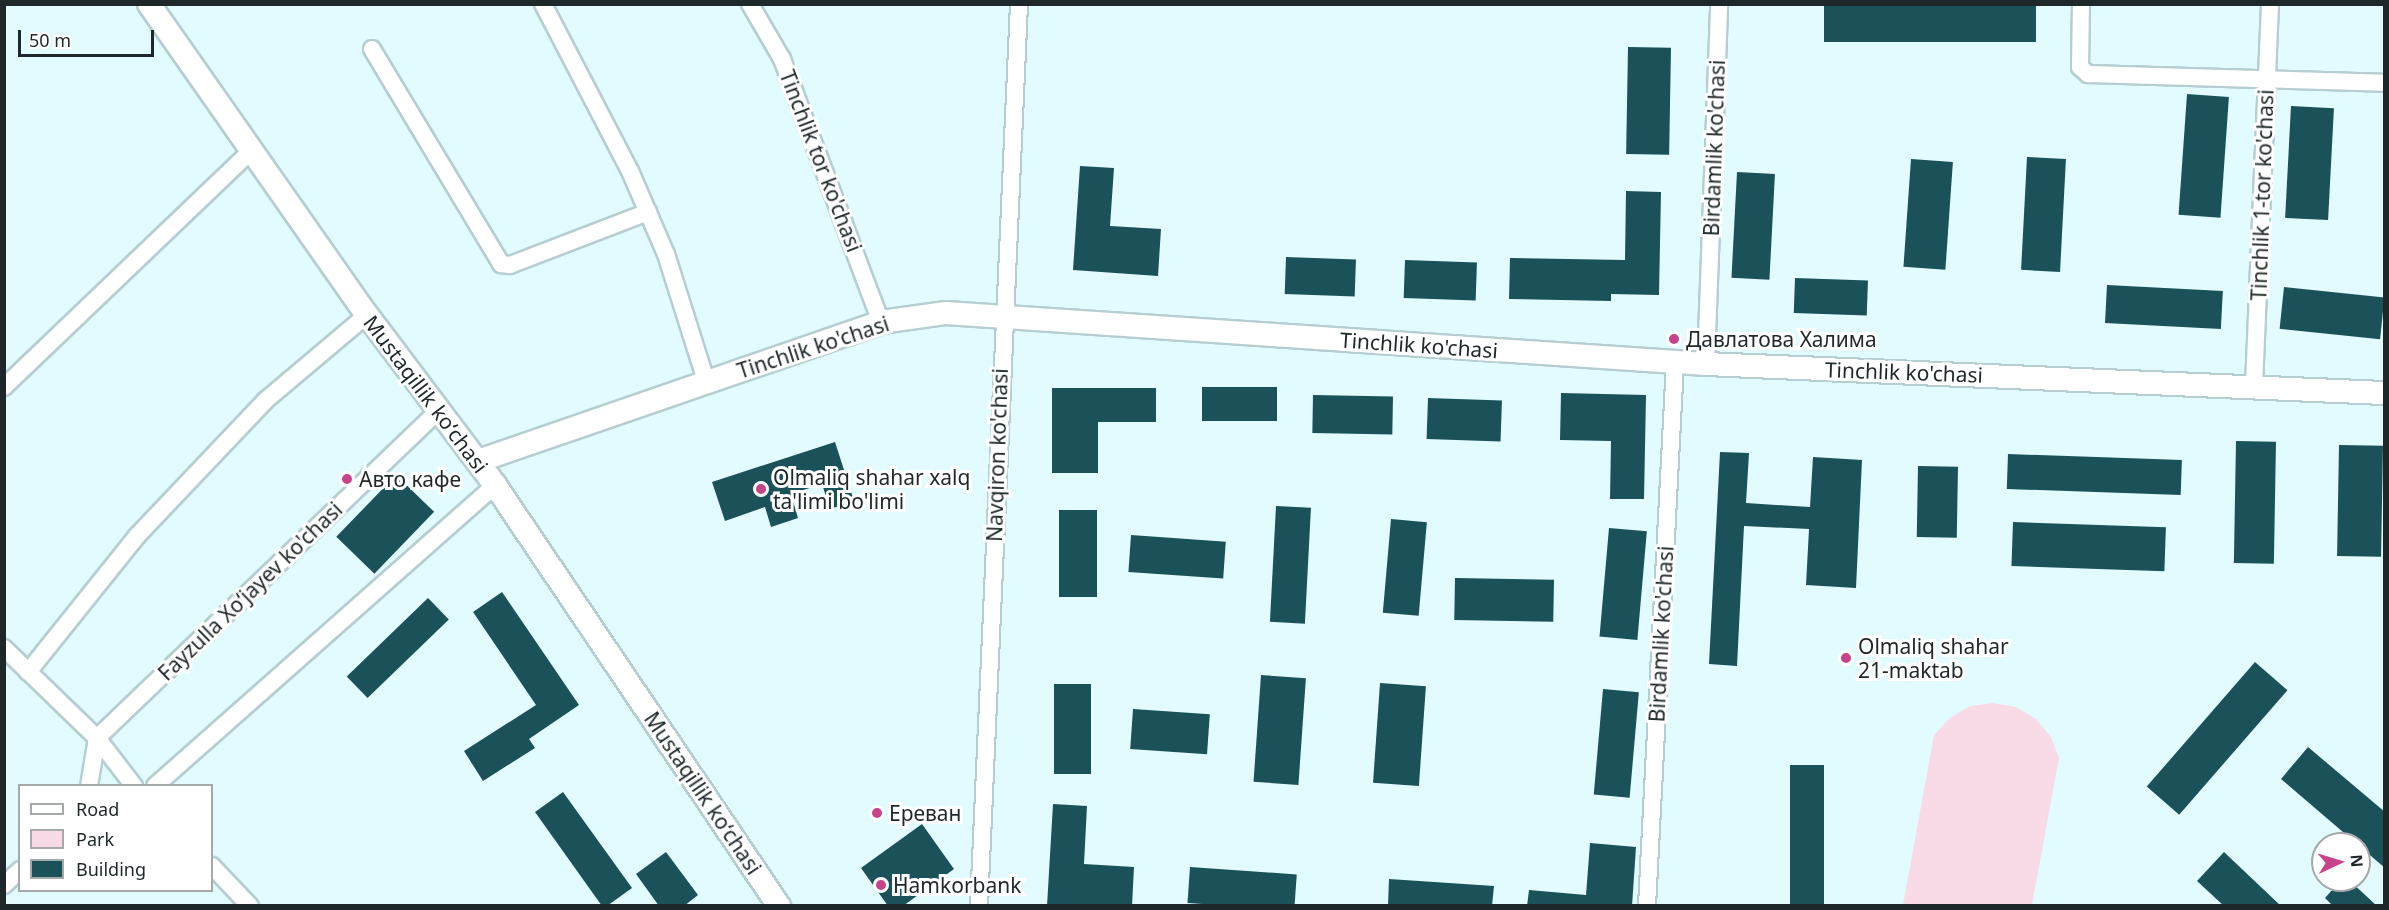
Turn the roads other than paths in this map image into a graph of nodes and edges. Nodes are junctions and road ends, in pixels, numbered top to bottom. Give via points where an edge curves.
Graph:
1 (149, 4) edge
2 (543, 4) edge
3 (750, 4) edge
4 (1019, 4) edge
5 (1719, 4) edge
6 (2081, 4) edge
7 (2270, 4) edge
8 (372, 49) dead end
9 (2267, 80) junction
10 (2385, 83) edge
11 (253, 149) junction
12 (648, 212) junction
13 (367, 315) junction
14 (1002, 318) junction
15 (881, 322) junction
16 (1675, 362) junction
17 (1706, 364) junction
18 (706, 381) junction
19 (2254, 386) junction
20 (4, 387) edge
21 (2385, 393) edge
22 (439, 411) junction
23 (478, 461) junction
24 (495, 485) junction
25 (4, 648) edge
26 (28, 672) junction
27 (97, 738) junction
28 (88, 784) edge
29 (132, 784) edge
30 (157, 784) edge
31 (213, 867) edge
32 (18, 872) edge
33 (4, 885) edge
34 (250, 906) edge
35 (779, 906) edge
36 (979, 906) edge
37 (1647, 906) edge

1 - 11 main road, Mustaqillik koʻchasi
2 - 12 street
3 - 15 street, Tinchlik tor ko'chasi via 782,59
4 - 14 street, Navqiron ko'chasi
5 - 17 street, Birdamlik ko'chasi
6 - 9 street via 2080,67 2088,74
7 - 9 street, Tinchlik 1-tor ko'chasi
8 - 12 street via 501,264 510,265
9 - 10 street
9 - 19 street, Tinchlik 1-tor ko'chasi
11 - 13 main road, Mustaqillik koʻchasi
11 - 20 street
12 - 18 street
13 - 22 main road, Mustaqillik koʻchasi
13 - 26 street via 266,400 153,519
14 - 15 main road, Tinchlik ko'chasi via 946,313
14 - 16 main road, Tinchlik ko'chasi
14 - 36 street, Navqiron ko'chasi
15 - 18 main road, Tinchlik ko'chasi
16 - 17 main road, Tinchlik ko'chasi
16 - 37 street, Birdamlik ko'chasi
17 - 19 main road, Tinchlik ko'chasi
18 - 23 main road, Tinchlik ko'chasi
19 - 21 main road, Tinchlik ko'chasi
22 - 23 main road, Mustaqillik koʻchasi
22 - 27 street, Fayzulla Xo‘jayev ko'chasi
23 - 24 main road, Mustaqillik koʻchasi
24 - 30 street
24 - 35 main road, Mustaqillik koʻchasi
25 - 26 street
26 - 27 street
27 - 28 street
27 - 29 street
31 - 34 street
32 - 33 street

